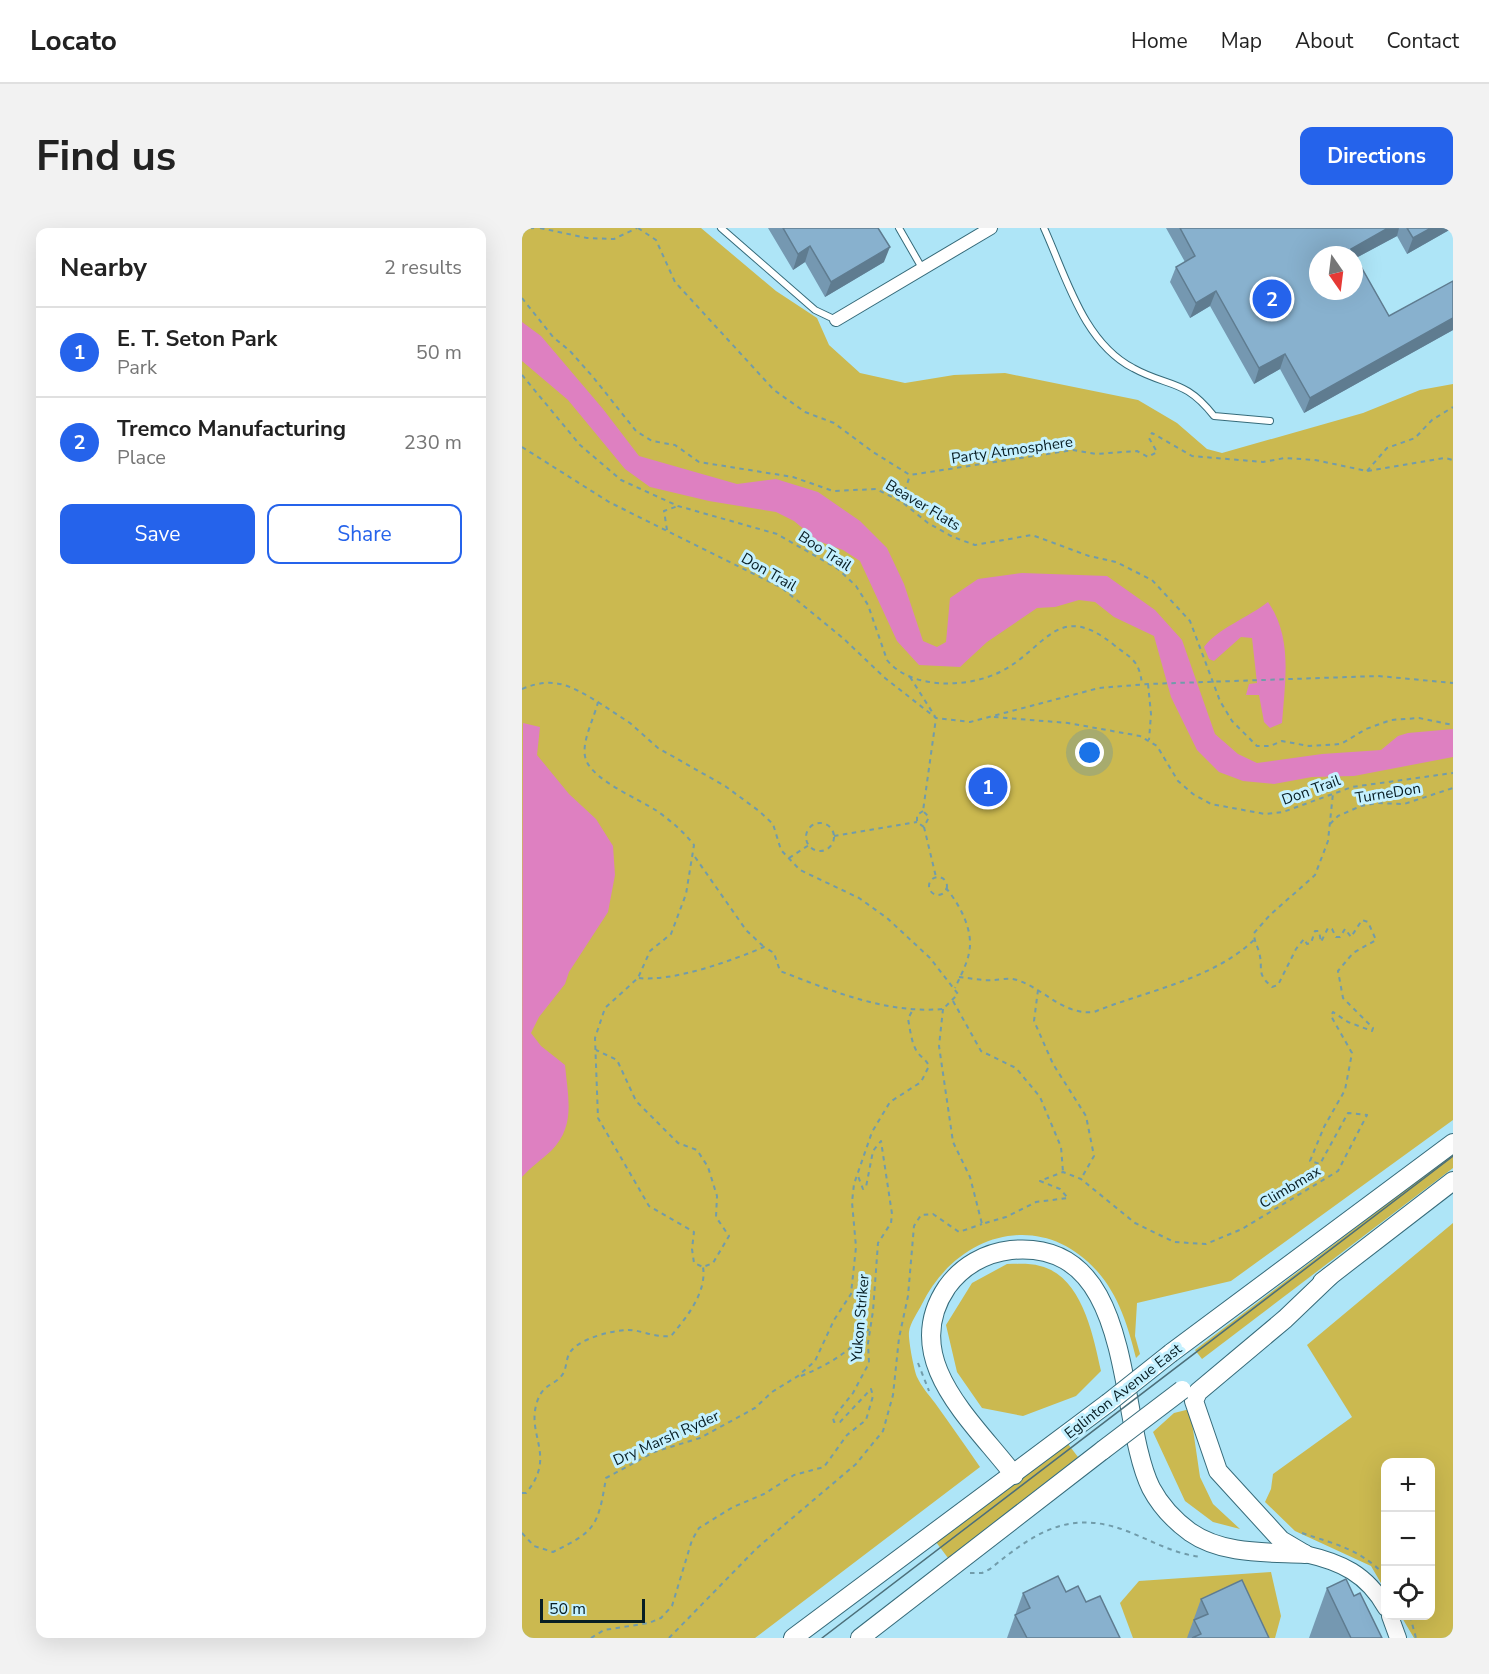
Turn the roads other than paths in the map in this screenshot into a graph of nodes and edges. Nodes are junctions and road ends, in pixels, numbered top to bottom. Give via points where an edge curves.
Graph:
1 (721, 228) edge
2 (898, 228) edge
3 (991, 228) edge
4 (1044, 228) edge
5 (922, 268) junction
6 (836, 321) joint
7 (1270, 421) dead end
8 (1453, 1143) edge
9 (1453, 1181) edge
10 (1330, 1276) junction
11 (1014, 1475) junction
12 (1305, 1554) junction
13 (1381, 1600) edge
14 (1391, 1620) edge
15 (793, 1638) edge
16 (860, 1638) edge
17 (1398, 1638) edge

1 - 6 lane via 815,310
2 - 5 lane
3 - 5 street
4 - 7 lane via 1099,342 1133,368 1176,384 1199,398 1214,416
5 - 6 street
8 - 11 main road, Eglinton Avenue East, bridge
9 - 10 main road
10 - 12 main road via 1198,1392 1194,1401 1218,1471 1281,1540
10 - 16 main road, bridge
11 - 12 main road via 940,1378 930,1344 931,1323 940,1298 953,1279 967,1265 984,1257 1016,1250 1054,1256 1083,1275 1094,1290 1112,1324 1120,1351 1151,1488 1177,1521 1209,1542 1225,1547
11 - 15 main road, Eglinton Avenue East
12 - 13 street via 1335,1561 1357,1572
14 - 17 street

